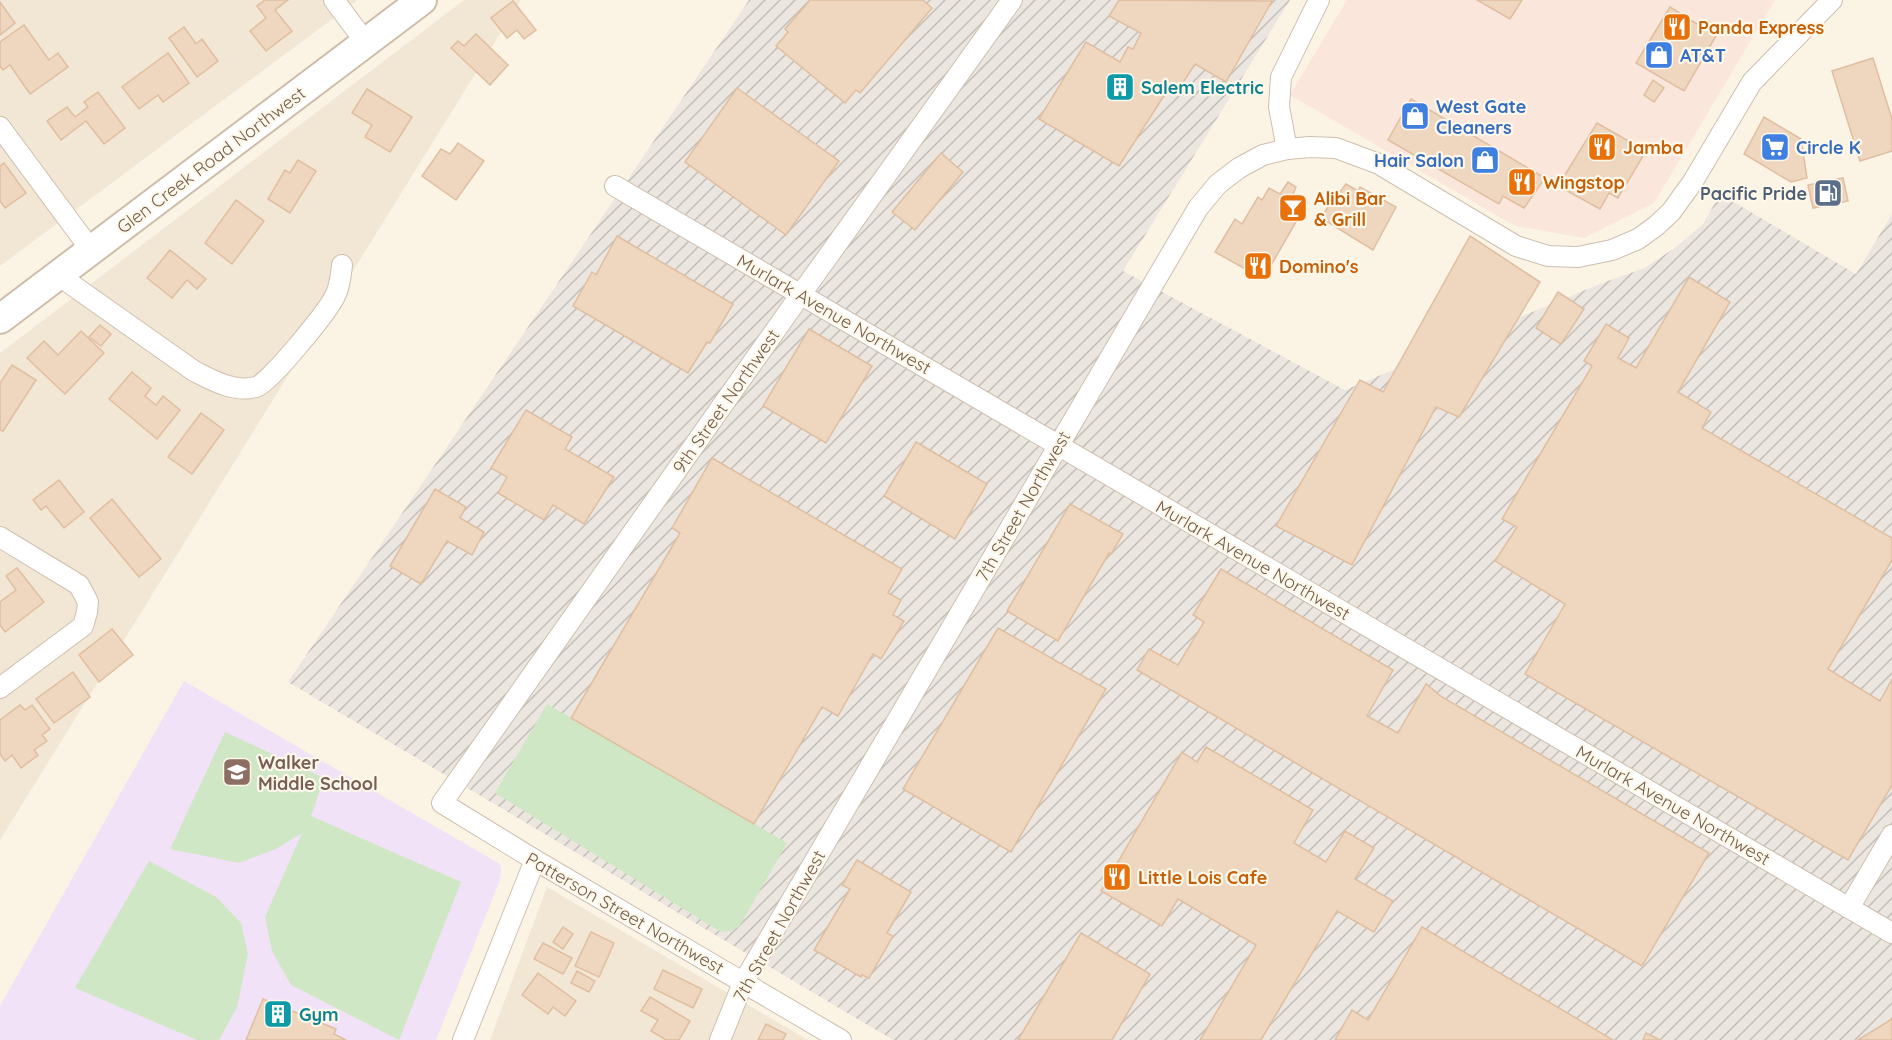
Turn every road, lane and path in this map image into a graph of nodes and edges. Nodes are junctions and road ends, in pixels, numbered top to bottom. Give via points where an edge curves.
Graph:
1 (334, 0) edge
2 (422, 0) edge
3 (1012, 0) edge
4 (1319, 0) edge
5 (1832, 0) edge
6 (366, 43) junction
7 (0, 127) edge
8 (1287, 149) junction
9 (615, 186) dead end
10 (91, 250) junction
11 (342, 265) dead end
12 (58, 275) junction
13 (801, 294) junction
14 (0, 319) edge
15 (1058, 446) junction
16 (0, 537) edge
17 (0, 688) edge
18 (442, 803) joint
19 (1892, 835) edge
20 (535, 860) junction
21 (1849, 908) junction
22 (1892, 933) edge
23 (743, 983) junction
24 (464, 1040) edge
25 (720, 1040) edge
26 (841, 1040) edge

1 - 6 street
2 - 6 main road, Glen Creek Road Northwest
3 - 13 street, 9th Street Northwest
4 - 8 street via 1281,77 1279,107
5 - 8 street, 7th Street Northwest via 1752,82 1671,212 1638,240 1612,250 1578,257 1548,256 1516,246 1379,164 1336,148
6 - 10 main road, Glen Creek Road Northwest
7 - 10 street
8 - 15 street, 7th Street Northwest via 1263,155 1239,168 1218,184 1198,208
9 - 13 street, Murlark Avenue Northwest
10 - 12 main road, Glen Creek Road Northwest
11 - 12 street via 336,296 321,317 269,378 258,387 240,389 194,371
12 - 14 main road, Glen Creek Road Northwest
13 - 15 street, Murlark Avenue Northwest
13 - 18 street, 9th Street Northwest
15 - 21 street, Murlark Avenue Northwest
15 - 23 street, 7th Street Northwest
16 - 17 street via 79,585 88,602 83,626
18 - 20 street, Patterson Street Northwest
19 - 21 street
20 - 23 street, Patterson Street Northwest
20 - 24 street
21 - 22 street, Murlark Avenue Northwest
23 - 25 street, 7th Street Northwest
23 - 26 street, Patterson Street Northwest

